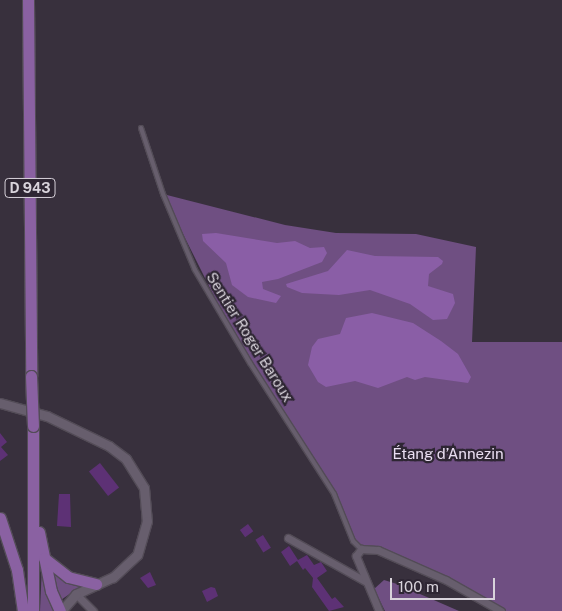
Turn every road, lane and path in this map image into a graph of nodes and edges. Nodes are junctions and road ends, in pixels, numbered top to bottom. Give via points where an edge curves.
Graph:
1 (28, 0) edge
2 (141, 128) dead end
3 (0, 403) edge
4 (34, 484) junction
5 (0, 518) edge
6 (288, 538) dead end
7 (361, 549) junction
8 (44, 558) junction
9 (365, 581) junction
10 (96, 584) junction
11 (76, 594) junction
12 (23, 611) edge
13 (33, 611) edge
14 (61, 611) edge
15 (92, 611) edge
16 (379, 611) edge
17 (501, 611) edge

1 - 4 main road, D 943, bridge
2 - 7 lane, Sentier Roger Baroux via 163,194 195,270 334,494 353,541
3 - 10 street via 46,416 109,446 126,459 138,476 148,505 142,544 127,567
4 - 8 main road
4 - 13 main road, D 943
5 - 12 main road via 17,570
6 - 9 street
7 - 9 street via 356,556
7 - 17 street via 378,550 446,580
8 - 10 main road via 68,577
8 - 14 main road via 51,591
9 - 16 street
10 - 11 street
11 - 14 street
11 - 15 street

